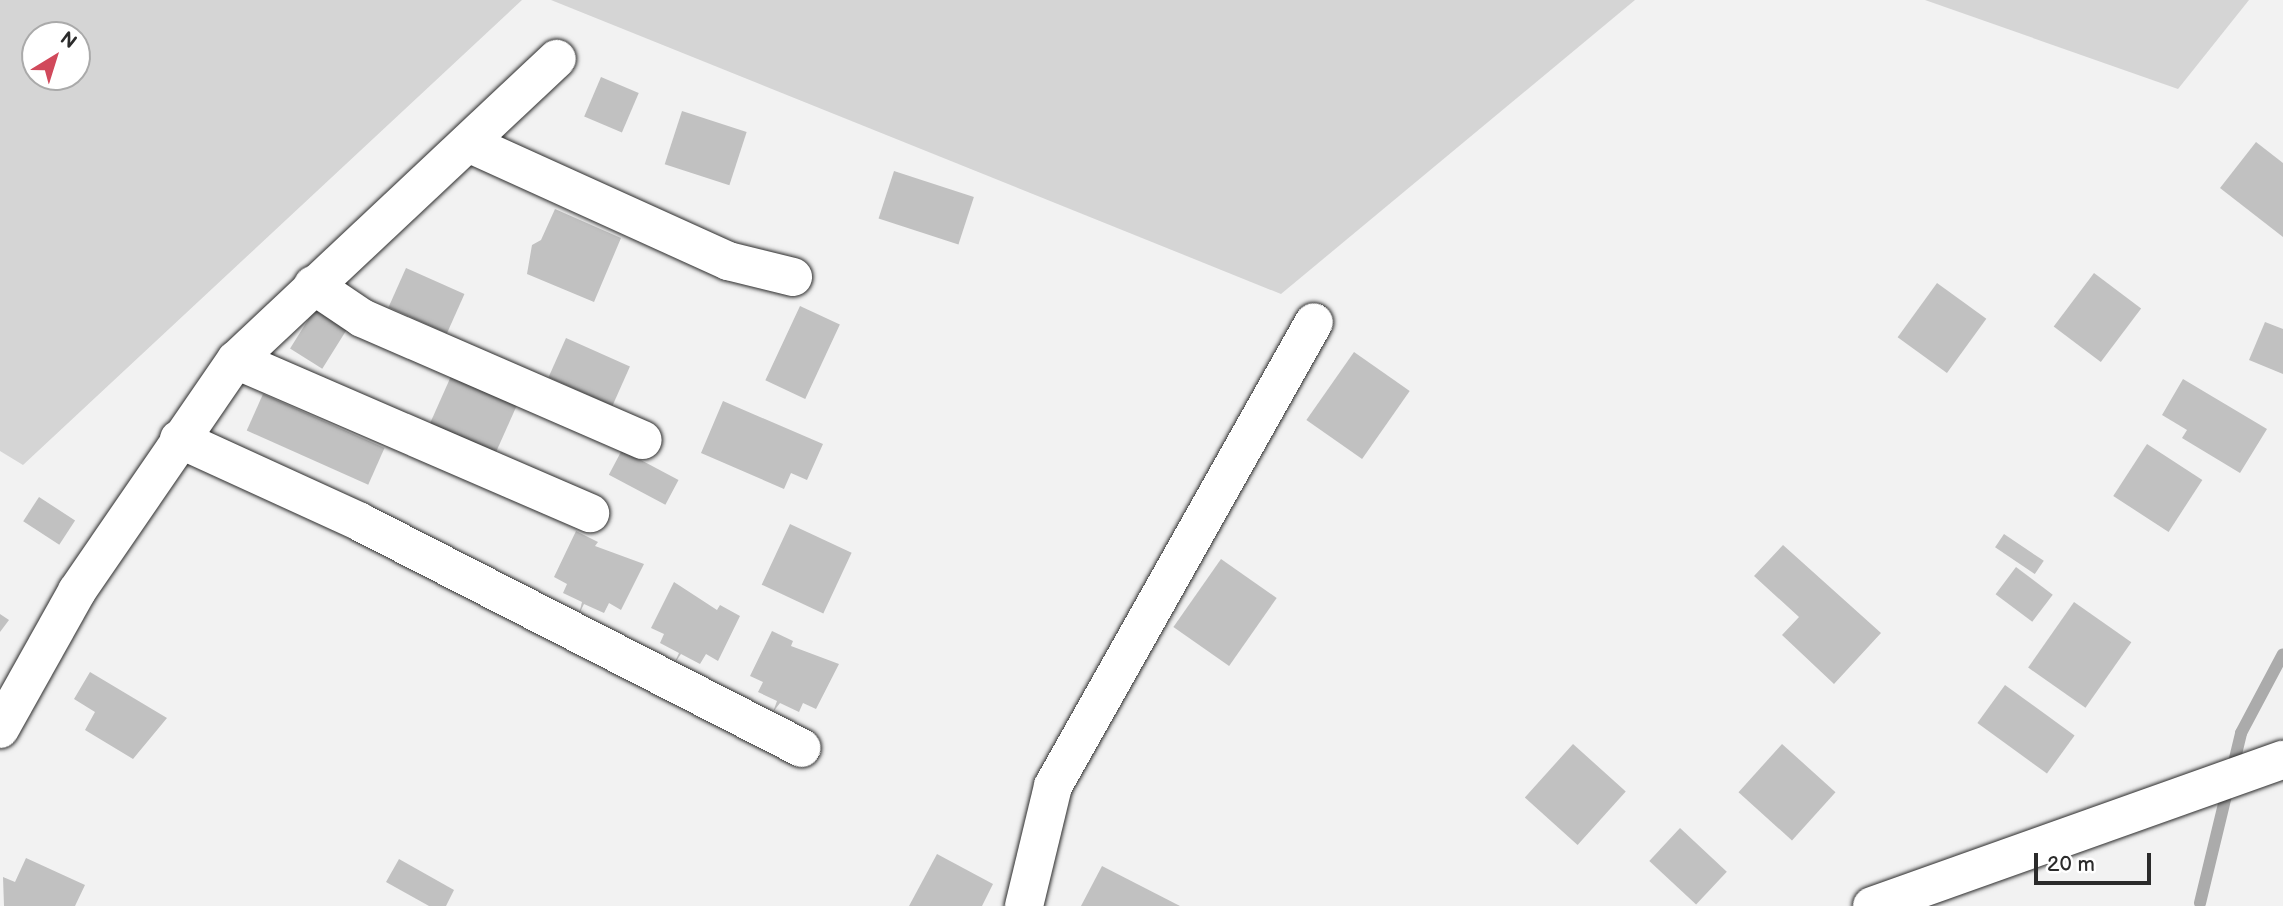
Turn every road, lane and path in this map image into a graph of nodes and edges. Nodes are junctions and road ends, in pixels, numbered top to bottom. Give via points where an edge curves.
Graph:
1 (557, 59) dead end
2 (468, 143) junction
3 (793, 277) dead end
4 (313, 285) junction
5 (1314, 322) dead end
6 (236, 360) junction
7 (179, 439) junction
8 (643, 440) dead end
9 (590, 513) dead end
10 (0, 729) edge
11 (802, 748) dead end
12 (2283, 760) edge
13 (1915, 899) edge
14 (1024, 906) edge
15 (1872, 906) edge

1 - 2 street
2 - 3 street via 727,261
2 - 4 street
4 - 6 street
4 - 8 street via 362,318
5 - 14 street via 1053,786
6 - 7 street
6 - 9 street
7 - 10 street via 56,625
7 - 11 street via 360,522
12 - 13 street
13 - 15 street

